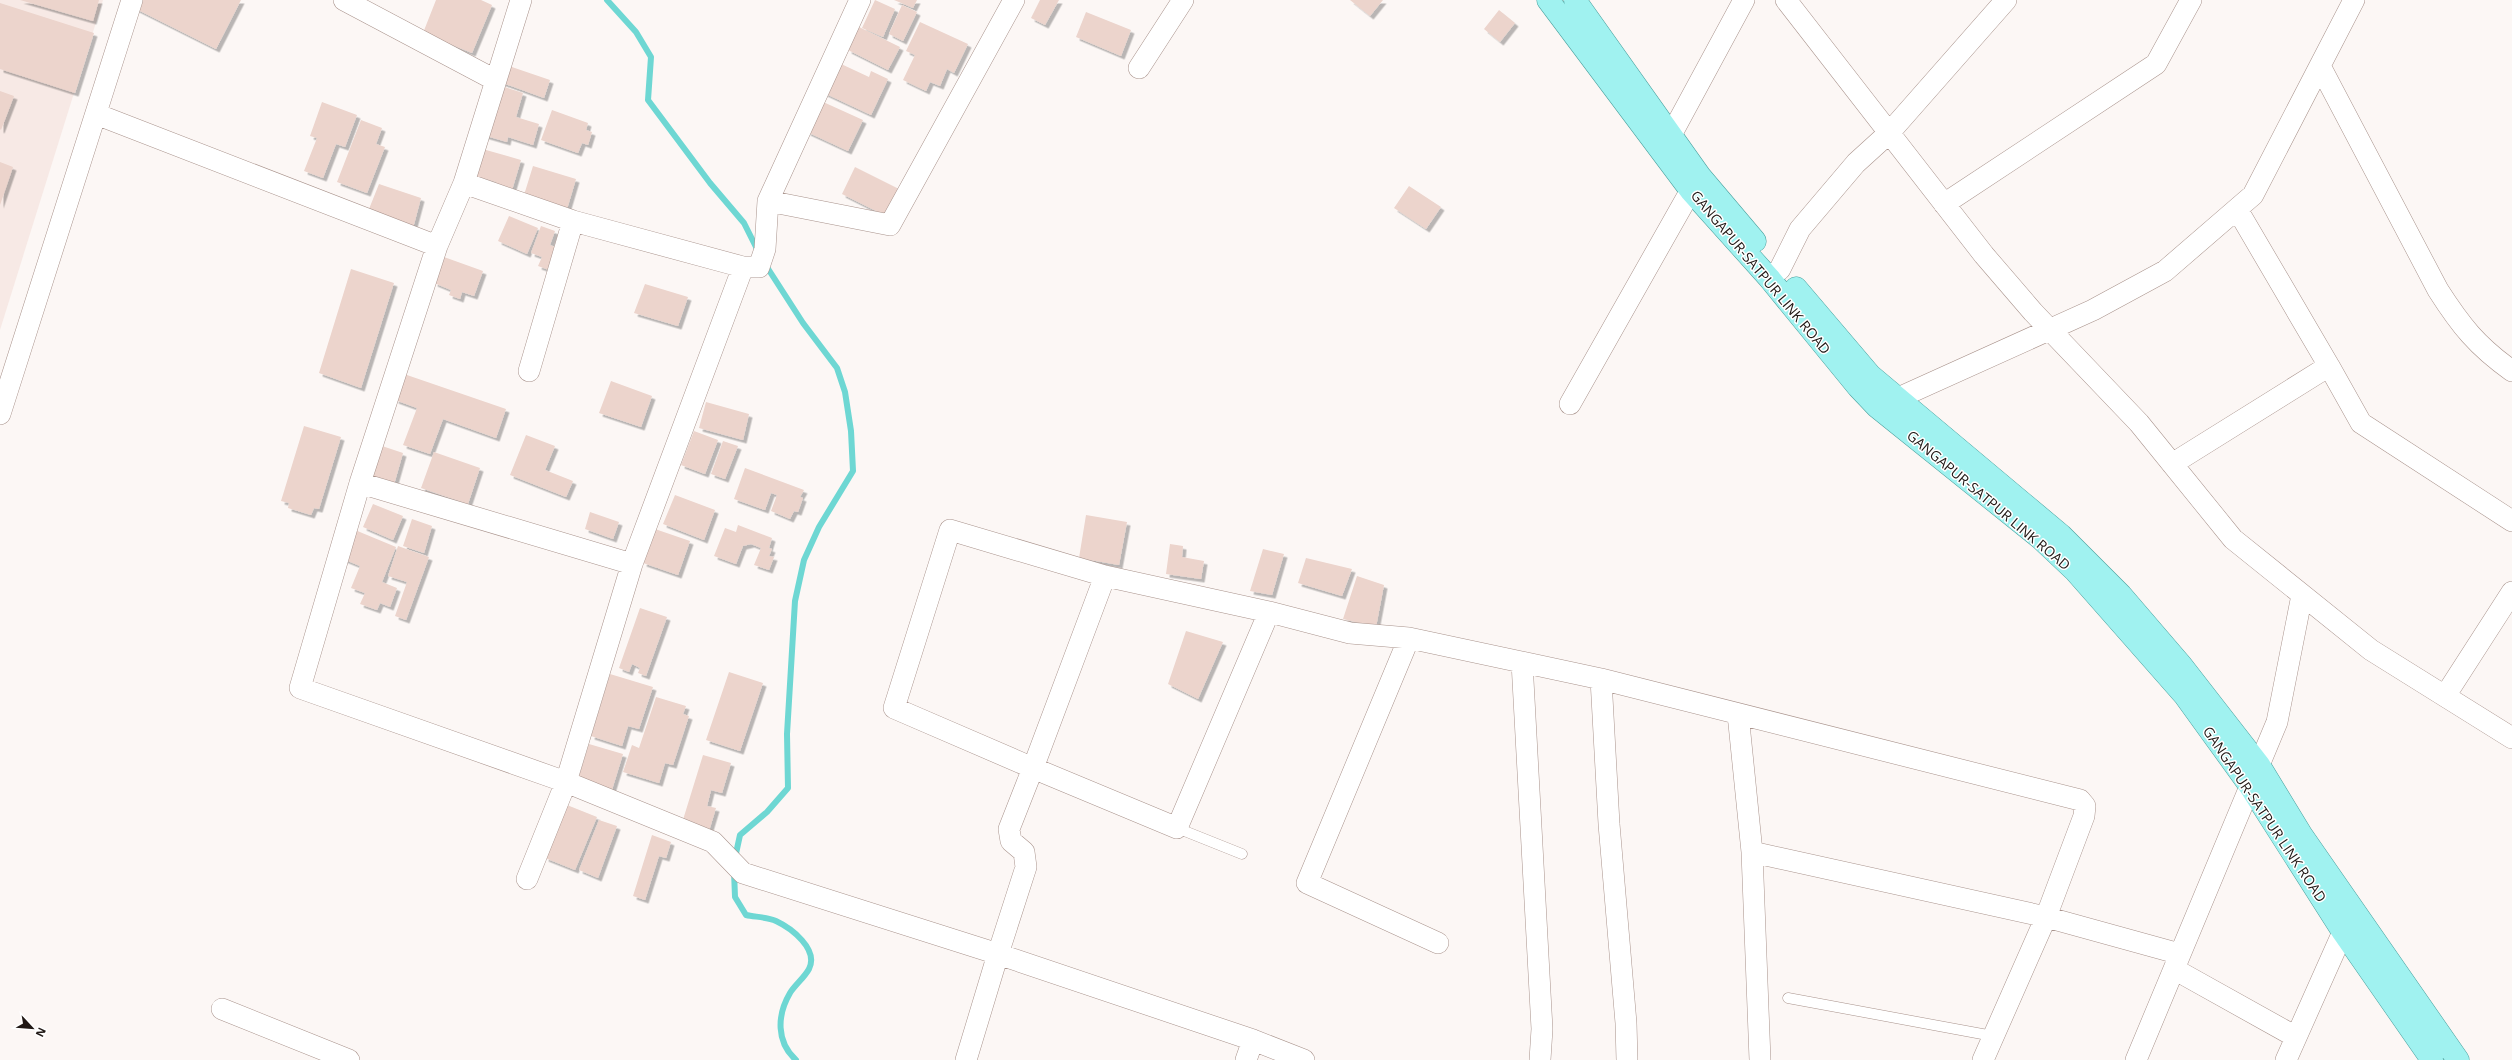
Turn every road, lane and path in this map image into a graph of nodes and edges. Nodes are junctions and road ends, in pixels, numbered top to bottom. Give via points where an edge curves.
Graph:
1 (132, 0) edge
2 (344, 0) edge
3 (521, 0) edge
4 (860, 0) edge
5 (1014, 0) edge
6 (1184, 0) edge
7 (1548, 0) edge
8 (1575, 0) edge
9 (1744, 0) edge
10 (1786, 0) edge
11 (2006, 0) edge
12 (2191, 0) edge
13 (2354, 0) edge
14 (2320, 66) junction
15 (1139, 68) dead end
16 (495, 80) junction
17 (96, 114) junction
18 (1889, 132) junction
19 (1671, 135) junction
20 (1696, 183) junction
21 (464, 184) junction
22 (768, 201) junction
23 (1944, 204) junction
24 (2237, 209) junction
25 (573, 221) junction
26 (437, 246) junction
27 (756, 261) junction
28 (1775, 273) junction
29 (2049, 328) junction
30 (2329, 366) junction
31 (529, 371) dead end
32 (2512, 371) edge
33 (1896, 399) junction
34 (1570, 404) dead end
35 (0, 414) edge
36 (2172, 464) junction
37 (360, 483) junction
38 (2512, 521) edge
39 (632, 564) junction
40 (1105, 576) junction
41 (2512, 592) edge
42 (2302, 595) junction
43 (1269, 612) junction
44 (1409, 638) junction
45 (1522, 662) junction
46 (1601, 679) junction
47 (2445, 696) junction
48 (1738, 714) junction
49 (2512, 738) edge
50 (2259, 765) junction
51 (1033, 768) junction
52 (566, 782) junction
53 (2250, 786) junction
54 (1177, 828) junction
55 (1752, 852) junction
56 (1242, 854) dead end
57 (527, 879) dead end
58 (2046, 917) junction
59 (2343, 932) junction
60 (1438, 943) dead end
61 (998, 954) junction
62 (2177, 961) junction
63 (1788, 998) dead end
64 (222, 1009) dead end
65 (1992, 1036) junction
66 (2296, 1037) junction
67 (1253, 1040) junction
68 (349, 1060) edge
69 (966, 1060) edge
70 (1246, 1060) edge
71 (1304, 1060) edge
72 (1540, 1060) edge
73 (1627, 1060) edge
74 (1760, 1060) edge
75 (1983, 1060) edge
76 (2136, 1060) edge
77 (2286, 1060) edge
78 (2432, 1060) edge
79 (2458, 1060) edge

1 - 17 street
2 - 16 street
3 - 16 street
4 - 22 street
5 - 22 street via 890,225
6 - 15 street
7 - 20 main road, GANGAPUR-SATPUR LINK ROAD
8 - 19 main road, GANGAPUR-SATPUR LINK ROAD
9 - 19 street
10 - 18 street
11 - 18 street
12 - 23 street via 2156,64
13 - 14 street
14 - 24 street via 2253,195
14 - 32 street via 2442,296 2461,325 2486,353
16 - 21 street
17 - 26 street
17 - 35 street
18 - 23 street
18 - 28 street via 1856,163 1800,229
19 - 20 main road, GANGAPUR-SATPUR LINK ROAD
20 - 28 main road, GANGAPUR-SATPUR LINK ROAD
20 - 34 street
21 - 25 street
21 - 26 street
22 - 27 street
23 - 29 street via 1984,255
24 - 29 street via 2165,271 2093,310
24 - 30 street
25 - 27 street
25 - 31 street
26 - 37 street
27 - 39 street
28 - 33 main road, GANGAPUR-SATPUR LINK ROAD via 1870,375
28 - 53 main road, GANGAPUR-SATPUR LINK ROAD via 1858,387 1877,408 2040,538 2075,571 2185,696
29 - 33 street
29 - 36 street via 2139,423
30 - 36 street
30 - 38 street via 2361,423
33 - 50 main road, GANGAPUR-SATPUR LINK ROAD via 2014,494 2088,559 2182,666
36 - 42 street via 2233,539
37 - 39 street
37 - 52 street via 300,688
39 - 52 street
40 - 43 street
40 - 51 street
40 - 51 street via 950,530 894,708
41 - 47 street
42 - 47 street via 2371,650
42 - 50 street via 2277,722
43 - 44 street via 1350,633
43 - 54 street
44 - 45 street
44 - 60 street via 1307,883
45 - 46 street
45 - 72 street via 1542,1029
46 - 48 street
46 - 73 street
47 - 49 street
48 - 55 street
48 - 58 street via 2080,800 2085,806 2084,816
50 - 53 street
50 - 79 main road, GANGAPUR-SATPUR LINK ROAD via 2301,834
51 - 54 street
51 - 61 street via 1009,829 1011,841 1024,852 1026,867
52 - 57 street
52 - 61 street via 713,842 742,873
53 - 59 main road, GANGAPUR-SATPUR LINK ROAD
53 - 62 street
54 - 56 lane
55 - 58 street
55 - 74 street
58 - 62 street
58 - 65 street
59 - 66 street
59 - 78 main road, GANGAPUR-SATPUR LINK ROAD
61 - 67 street
61 - 69 street
62 - 66 street
62 - 76 street
63 - 65 lane
64 - 68 street
65 - 75 street
66 - 77 street
67 - 70 street
67 - 71 street

